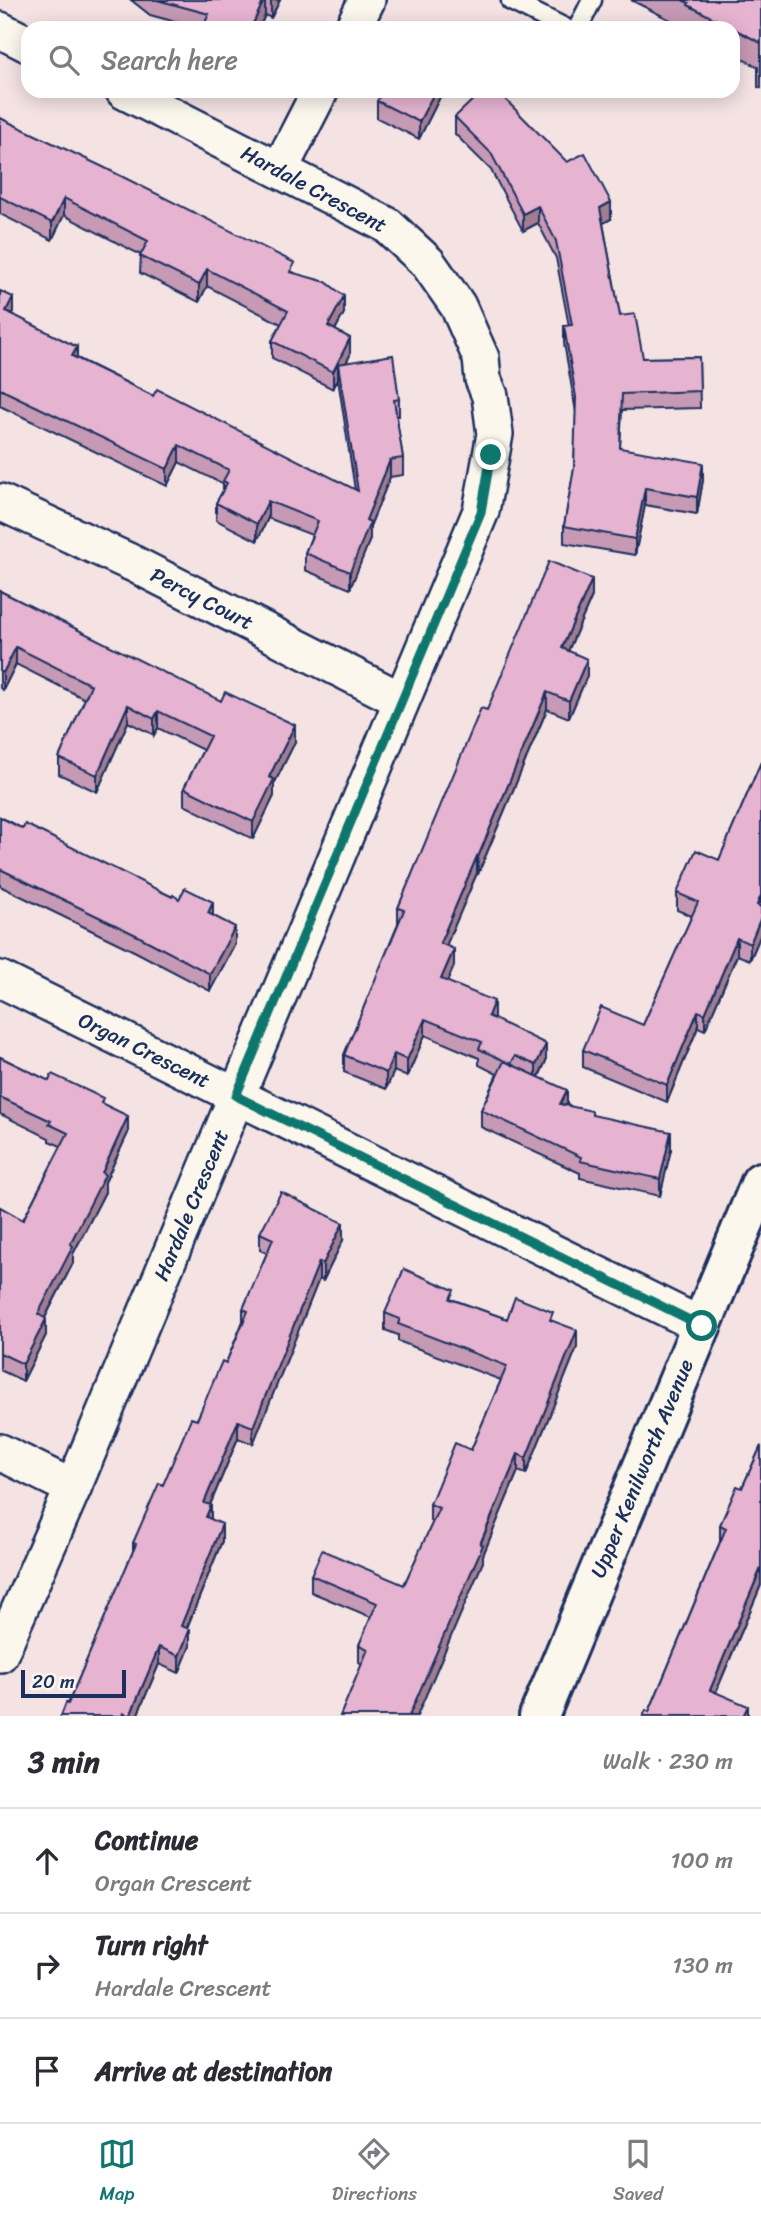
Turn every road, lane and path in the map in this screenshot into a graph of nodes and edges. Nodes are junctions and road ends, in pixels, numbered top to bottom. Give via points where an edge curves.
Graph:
1 (367, 0) edge
2 (592, 0) edge
3 (512, 1) edge
4 (356, 21) edge
5 (551, 21) edge
6 (582, 21) edge
7 (0, 30) edge
8 (21, 40) edge
9 (138, 98) edge
10 (316, 98) edge
11 (280, 169) junction
12 (0, 502) edge
13 (401, 700) junction
14 (0, 979) edge
15 (236, 1096) junction
16 (761, 1182) edge
17 (702, 1326) junction
18 (0, 1452) edge
19 (73, 1488) junction
20 (0, 1654) edge
21 (539, 1716) edge

1 - 4 street
2 - 6 lane
3 - 5 lane
7 - 8 street
9 - 11 street, Hardale Crescent
10 - 11 street
11 - 13 street, Hardale Crescent via 387,225 428,263 458,306 481,358 490,396 495,434 481,512
12 - 13 street, Percy Court via 132,563
13 - 15 street, Hardale Crescent
14 - 15 street, Organ Crescent
15 - 17 street, Organ Crescent
15 - 19 street, Hardale Crescent
16 - 17 street, Upper Kenilworth Avenue
17 - 21 street, Upper Kenilworth Avenue
18 - 19 street
19 - 20 street, Hardale Crescent

